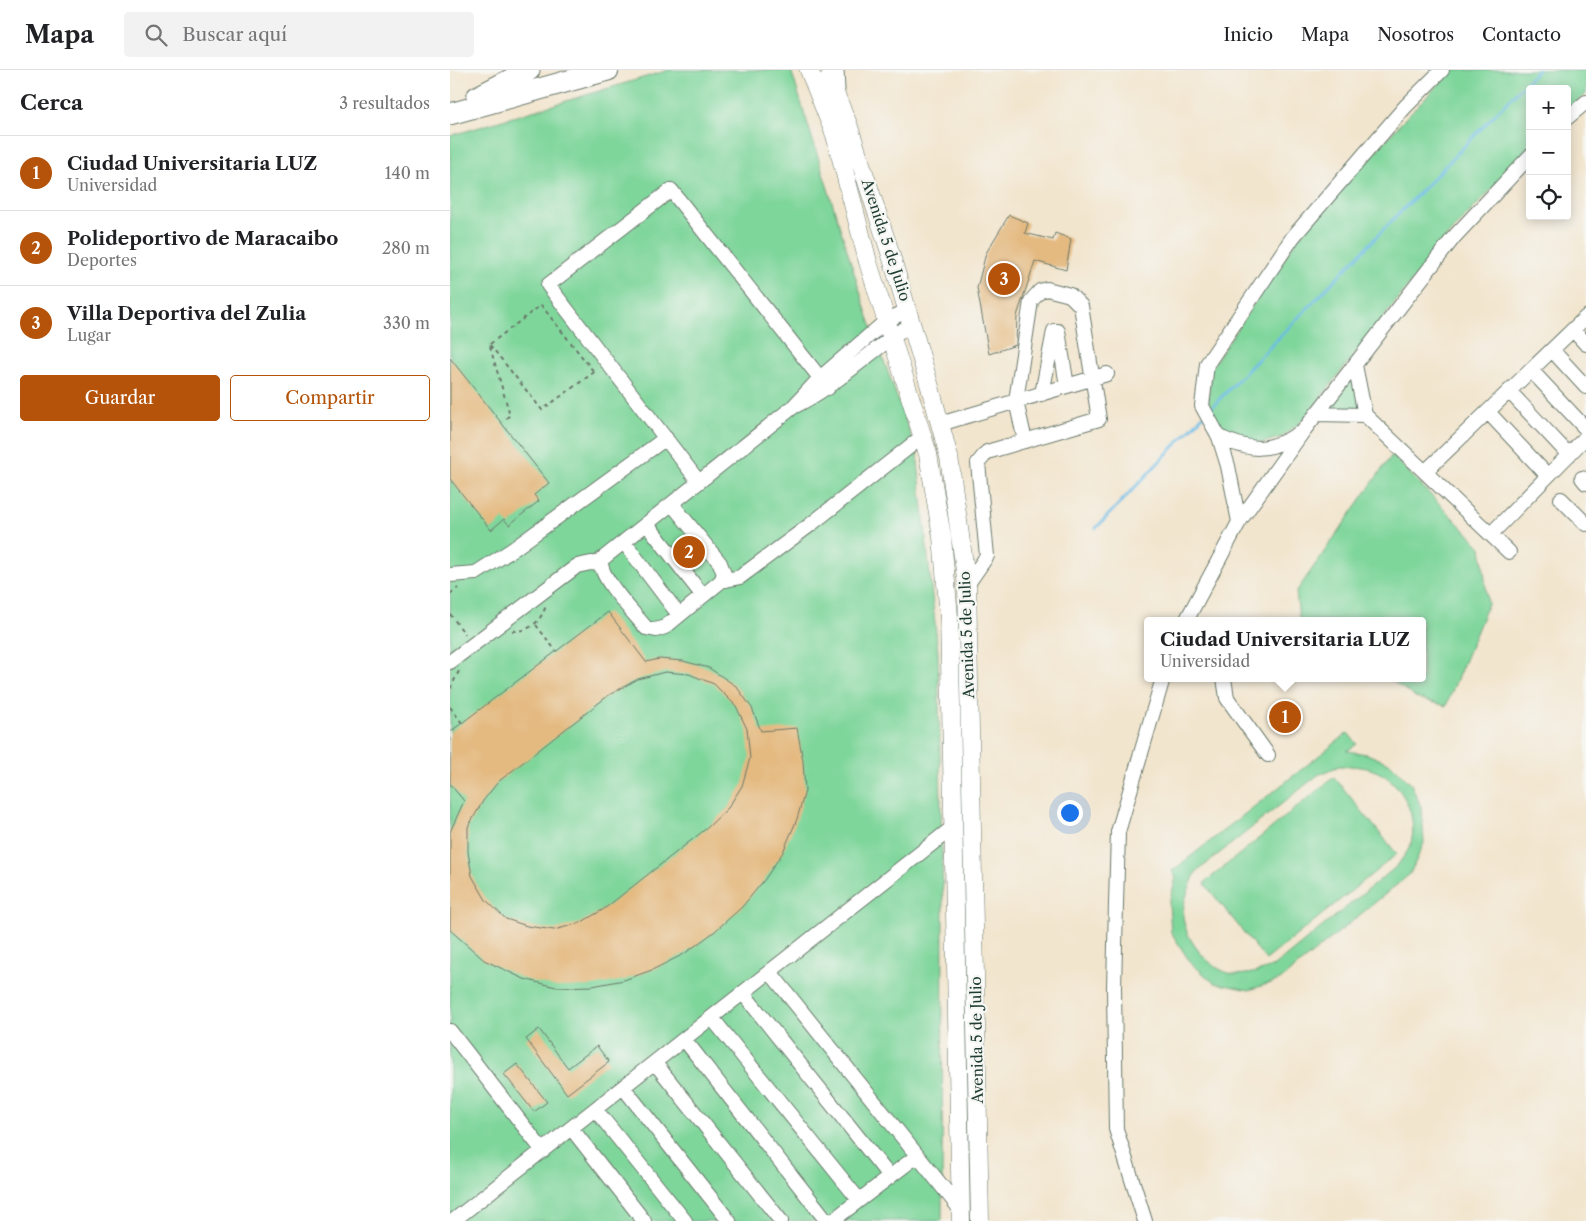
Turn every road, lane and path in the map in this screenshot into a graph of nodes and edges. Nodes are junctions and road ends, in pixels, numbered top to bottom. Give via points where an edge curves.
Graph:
1 (529, 70) edge
2 (608, 70) edge
3 (809, 70) edge
4 (824, 70) edge
5 (1442, 70) edge
6 (833, 80) edge
7 (1586, 102) edge
8 (450, 112) edge
9 (1571, 115) edge
10 (1526, 160) edge
11 (910, 317) junction
12 (1586, 317) edge
13 (889, 329) junction
14 (1573, 330) junction
15 (1586, 344) edge
16 (490, 345) junction
17 (1552, 350) junction
18 (609, 363) junction
19 (1355, 364) junction
20 (1531, 370) junction
21 (594, 372) junction
22 (1107, 374) dead end
23 (1092, 379) junction
24 (824, 384) junction
25 (1068, 386) junction
26 (1586, 387) edge
27 (1509, 391) junction
28 (1042, 394) junction
29 (1016, 401) junction
30 (1488, 412) junction
31 (1316, 414) junction
32 (1364, 415) junction
33 (503, 421) dead end
34 (940, 424) junction
35 (1586, 429) edge
36 (1304, 430) junction
37 (923, 436) junction
38 (1219, 437) junction
39 (666, 438) junction
40 (1586, 438) edge
41 (1025, 441) junction
42 (1569, 455) junction
43 (1425, 472) junction
44 (1548, 476) junction
45 (699, 482) junction
46 (1561, 499) dead end
47 (672, 504) junction
48 (1239, 522) junction
49 (648, 524) junction
50 (1586, 524) edge
51 (1490, 534) junction
52 (624, 542) junction
53 (1509, 552) dead end
54 (600, 564) junction
55 (450, 575) edge
56 (721, 581) junction
57 (967, 585) junction
58 (703, 596) junction
59 (450, 614) edge
60 (679, 615) junction
61 (1188, 617) edge
62 (536, 625) dead end
63 (473, 644) junction
64 (556, 651) dead end
65 (450, 662) edge
66 (1162, 682) edge
67 (1225, 682) edge
68 (450, 707) edge
69 (462, 722) dead end
70 (1268, 755) dead end
71 (952, 828) junction
72 (973, 830) junction
73 (770, 972) junction
74 (743, 993) junction
75 (712, 1018) junction
76 (450, 1031) edge
77 (684, 1040) junction
78 (655, 1063) junction
79 (623, 1087) junction
80 (596, 1109) junction
81 (572, 1129) junction
82 (543, 1151) junction
83 (917, 1156) junction
84 (890, 1177) junction
85 (859, 1200) junction
86 (961, 1216) edge
87 (453, 1221) edge
88 (644, 1221) edge
89 (685, 1221) edge
90 (729, 1221) edge
91 (781, 1221) edge
92 (827, 1221) edge
93 (832, 1221) edge
94 (980, 1221) edge
95 (1145, 1221) edge

1 - 8 highway
2 - 8 highway
3 - 13 main road, Avenida 5 de Julio via 835,135
4 - 6 main road, Avenida 5 de Julio
5 - 38 lane via 1405,106 1293,237 1207,364 1202,406
6 - 11 main road, Avenida 5 de Julio
7 - 9 lane
10 - 19 lane via 1454,238
11 - 13 lane
11 - 34 main road, Avenida 5 de Julio
12 - 14 lane
13 - 24 lane
13 - 37 main road, Avenida 5 de Julio
14 - 15 lane
14 - 17 lane
16 - 21 path via 542,410
16 - 21 path via 540,305
16 - 33 path via 510,415
17 - 20 lane
17 - 26 lane
18 - 21 path
18 - 24 lane via 548,284 672,190
18 - 39 lane
19 - 31 lane
19 - 32 lane
20 - 27 lane
20 - 35 lane
22 - 23 lane
23 - 25 lane
23 - 29 lane via 1081,306 1070,295 1047,289 1040,291 1031,301
23 - 41 lane via 1099,419
24 - 45 lane
25 - 28 lane
25 - 28 lane via 1058,331 1054,331
27 - 30 lane
27 - 42 lane
28 - 29 lane
29 - 34 lane
29 - 41 lane
30 - 43 lane
30 - 44 lane
31 - 32 lane
31 - 36 lane
32 - 43 lane
34 - 57 main road, Avenida 5 de Julio via 949,457
36 - 38 lane via 1282,444 1261,449 1241,447
36 - 48 lane
37 - 56 lane via 740,577
37 - 71 main road, Avenida 5 de Julio via 942,537 949,617
38 - 48 lane
39 - 45 lane
39 - 55 lane via 476,573
40 - 42 lane
41 - 57 lane via 987,452 978,463 987,556
42 - 44 lane
43 - 51 lane
44 - 51 lane
45 - 47 lane
46 - 50 lane
47 - 49 lane
47 - 56 lane via 720,563 724,574
48 - 61 lane
49 - 52 lane
49 - 58 lane
51 - 53 lane
52 - 54 lane
52 - 60 lane
54 - 60 lane via 608,581 646,628 656,630 665,627
54 - 63 lane via 577,566
56 - 58 lane
57 - 72 main road, Avenida 5 de Julio
58 - 60 lane
59 - 63 path
62 - 64 path
63 - 65 lane
66 - 95 lane via 1118,832 1114,998 1116,1129
67 - 70 lane via 1227,698
68 - 69 path
71 - 72 main road
71 - 73 lane
71 - 86 main road, Avenida 5 de Julio
72 - 94 main road, Avenida 5 de Julio
73 - 74 lane
73 - 83 lane
74 - 75 lane
74 - 84 lane
75 - 77 lane
75 - 85 lane
76 - 82 lane
77 - 78 lane
77 - 92 lane
78 - 79 lane
78 - 91 lane
79 - 80 lane
79 - 90 lane
80 - 81 lane
80 - 89 lane
81 - 82 lane
81 - 88 lane
82 - 87 lane
83 - 84 lane
83 - 86 lane
84 - 85 lane
85 - 93 lane

